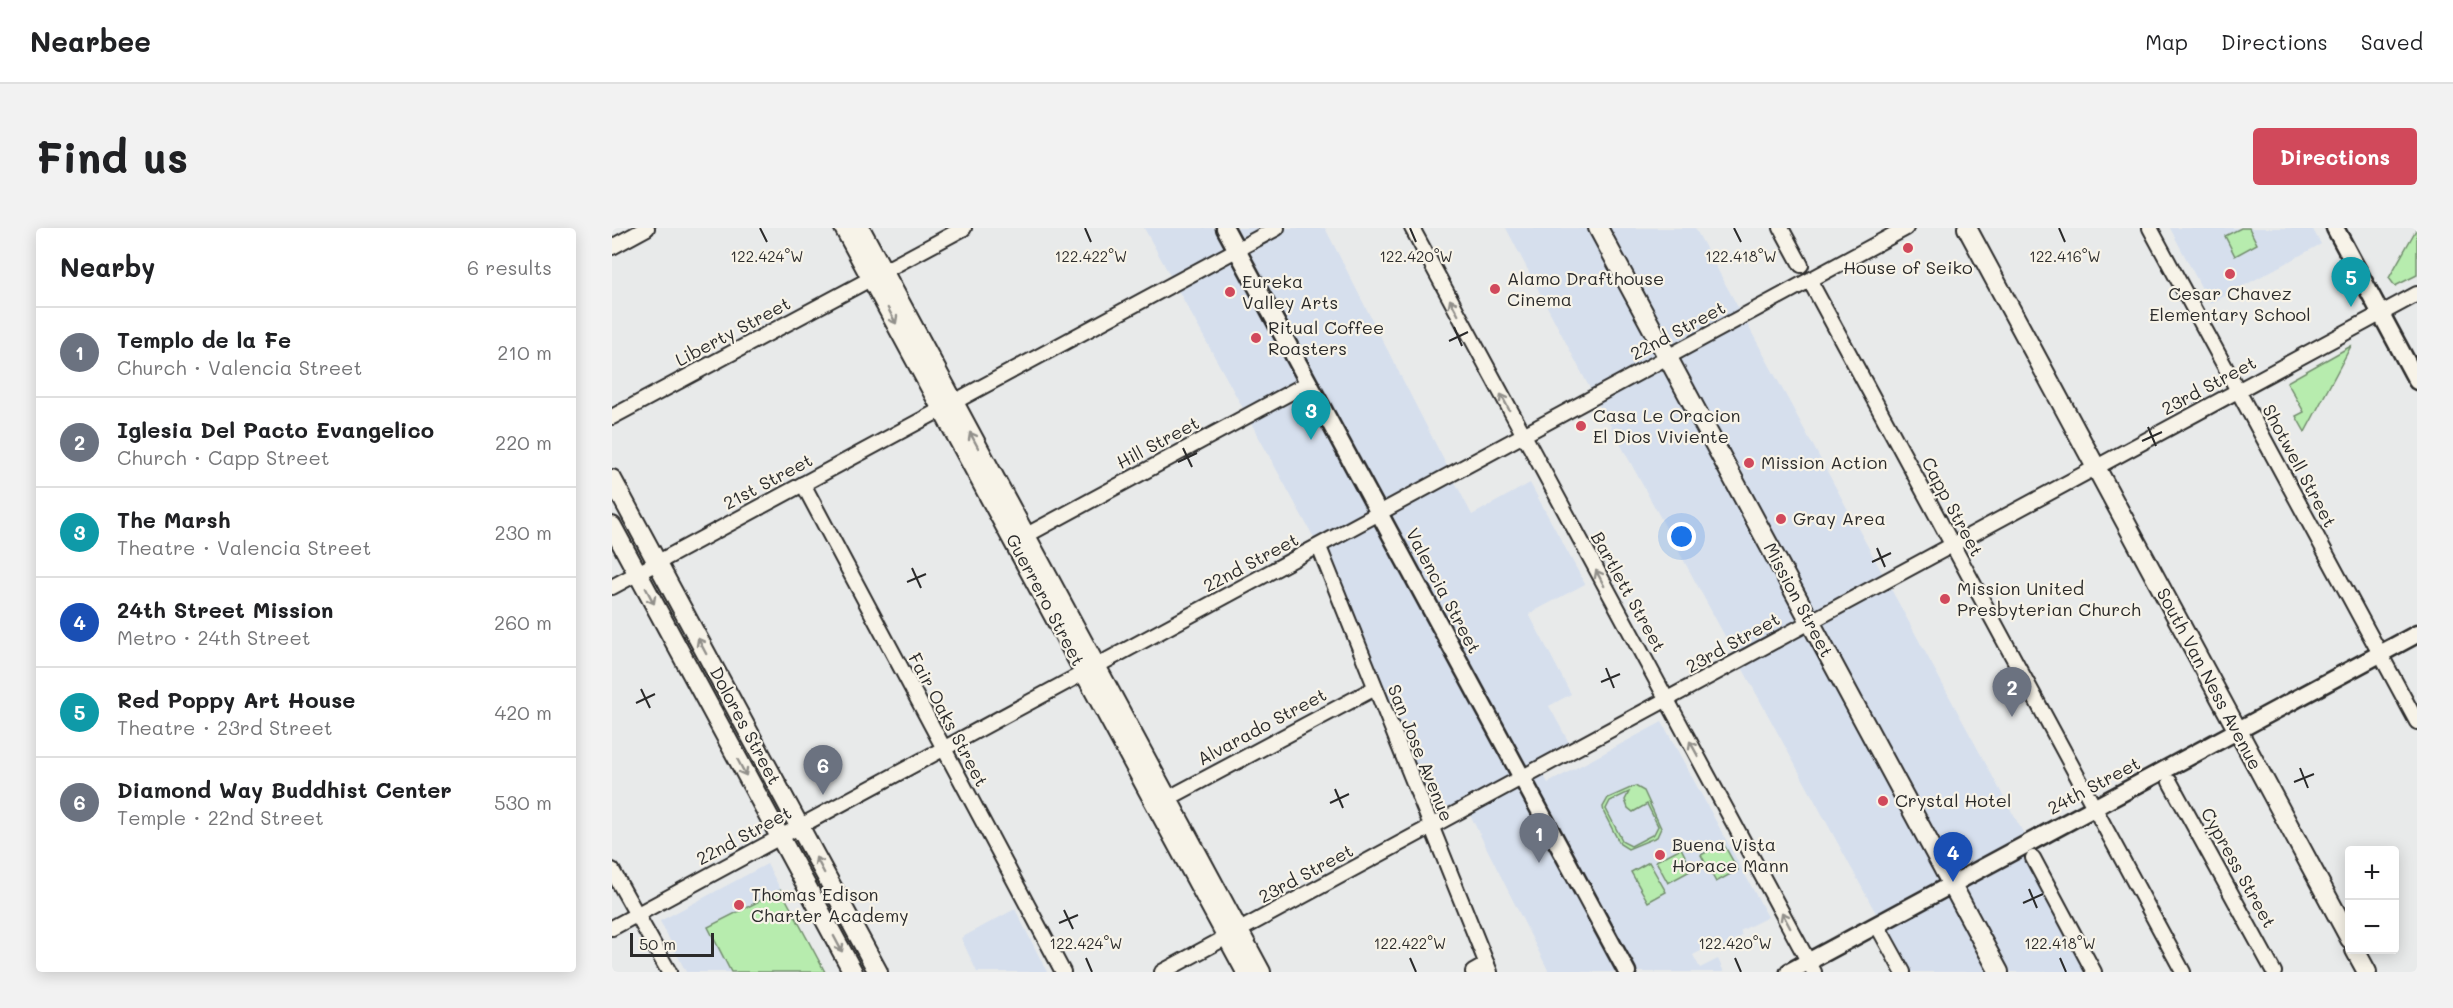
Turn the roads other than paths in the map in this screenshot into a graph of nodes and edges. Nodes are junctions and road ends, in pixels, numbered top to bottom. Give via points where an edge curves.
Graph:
1 (647, 228) edge
2 (844, 228) edge
3 (860, 228) edge
4 (964, 228) edge
5 (1225, 228) edge
6 (1277, 228) edge
7 (1412, 228) edge
8 (1598, 228) edge
9 (1781, 228) edge
10 (1906, 228) edge
11 (1966, 228) edge
12 (2150, 228) edge
13 (2335, 228) edge
14 (612, 247) edge
15 (1237, 250) junction
16 (1801, 265) dead end
17 (878, 275) junction
18 (1810, 281) junction
19 (2417, 294) edge
20 (2380, 314) junction
21 (1667, 357) junction
22 (2417, 381) edge
23 (1308, 383) junction
24 (2238, 391) junction
25 (948, 406) junction
26 (612, 417) edge
27 (1523, 436) junction
28 (2095, 467) junction
29 (612, 479) edge
30 (803, 484) junction
31 (1380, 514) junction
32 (612, 526) edge
33 (1025, 536) junction
34 (1952, 544) junction
35 (1319, 547) junction
36 (657, 563) junction
37 (638, 573) junction
38 (612, 587) edge
39 (1809, 621) junction
40 (2417, 634) edge
41 (2380, 654) junction
42 (1090, 670) junction
43 (1375, 688) junction
44 (728, 694) junction
45 (1666, 700) junction
46 (708, 705) junction
47 (2417, 722) edge
48 (2237, 731) junction
49 (944, 749) junction
50 (1521, 778) junction
51 (2170, 782) dead end
52 (1167, 799) junction
53 (2094, 808) junction
54 (800, 827) junction
55 (1430, 828) junction
56 (780, 837) junction
57 (2033, 858) dead end
58 (612, 870) edge
59 (1952, 885) junction
60 (637, 915) junction
61 (1877, 925) junction
62 (612, 928) edge
63 (2345, 932) edge
64 (1233, 934) junction
65 (2357, 954) edge
66 (1811, 967) edge
67 (1489, 968) edge
68 (669, 972) edge
69 (853, 972) edge
70 (878, 972) edge
71 (1063, 972) edge
72 (1162, 972) edge
73 (1246, 972) edge
74 (1261, 972) edge
75 (1473, 972) edge
76 (1627, 972) edge
77 (1789, 972) edge
78 (1903, 972) edge
79 (1999, 972) edge
80 (2094, 972) edge
81 (2183, 972) edge
82 (2274, 972) edge
83 (2367, 972) edge

1 - 14 street
2 - 17 main road, Guerrero Street
3 - 17 main road, Guerrero Street
4 - 17 street, Liberty Street
5 - 15 street, Valencia Street
6 - 15 street, 21st Street
27 -> 7 street, Bartlett Street
8 - 21 main road, Mission Street
9 - 16 street
10 - 18 street, 22nd Street
11 - 28 main road, South Van Ness Avenue
12 - 24 street, Shotwell Street
13 - 20 street
15 - 23 street, Valencia Street
15 - 25 street, 21st Street
17 - 25 main road, Guerrero Street
17 - 26 street, Liberty Street
18 - 21 street, 22nd Street
18 - 34 street, Capp Street
19 - 20 street, 23rd Street
20 - 22 street
20 - 24 street, 23rd Street
21 - 27 street, 22nd Street
21 - 39 main road, Mission Street
23 - 31 street, Valencia Street
23 - 33 street, Hill Street
24 - 28 street, 23rd Street
24 - 41 street, Shotwell Street
25 - 30 street, 21st Street
33 -> 25 main road, Guerrero Street
25 - 42 main road, Guerrero Street
27 - 31 street, 22nd Street
45 -> 27 street, Bartlett Street
28 - 34 street, 23rd Street
28 - 48 main road, South Van Ness Avenue
29 - 36 main road, Dolores Street
30 - 36 street, 21st Street
30 - 49 street, Fair Oaks Street
31 - 35 street, 22nd Street
31 - 50 street, Valencia Street
32 - 37 main road, Dolores Street
33 - 42 main road, Guerrero Street
34 - 39 street, 23rd Street
34 - 53 street, Capp Street
35 - 42 street, 22nd Street
35 - 43 street, San Jose Avenue
36 - 37 street, 21st Street
44 -> 36 main road, Dolores Street
37 - 38 street, 21st Street
37 -> 46 main road, Dolores Street
39 - 45 street, 23rd Street
39 - 59 main road, Mission Street
40 - 41 street, 24th Street
41 - 47 street, Shotwell Street
41 - 48 street, 24th Street
42 - 49 street, 22nd Street
42 - 52 main road, Guerrero Street
42 - 64 main road, Guerrero Street
43 - 52 street, Alvarado Street
43 - 55 street, San Jose Avenue
44 - 46 main road
44 - 54 main road, Dolores Street
45 - 50 street, 23rd Street
66 -> 45 street, Bartlett Street
46 -> 56 main road, Dolores Street
48 - 53 street, 24th Street
48 - 63 main road, South Van Ness Avenue
49 - 54 street, 22nd Street
49 - 71 street, Fair Oaks Street
50 - 55 street, 23rd Street
50 - 76 street, Valencia Street
51 - 82 street, Cypress Street
52 - 64 main road, Guerrero Street
53 - 59 street, 24th Street
53 - 81 street, Capp Street
54 - 56 street, 22nd Street
70 -> 54 main road, Dolores Street
55 - 64 street, 23rd Street
55 - 67 street, San Jose Avenue
56 - 60 street, 22nd Street
56 -> 69 main road, Dolores Street
57 - 80 street
58 - 60 street
59 - 61 street, 24th Street
59 - 79 main road, Mission Street
60 - 62 street, 22nd Street
60 - 68 street
61 - 66 street, 24th Street
61 - 78 street
64 - 72 street, 23rd Street
64 - 73 main road, Guerrero Street
64 - 74 main road, Guerrero Street
65 - 83 main road
66 - 77 street, 24th Street
67 - 75 street

